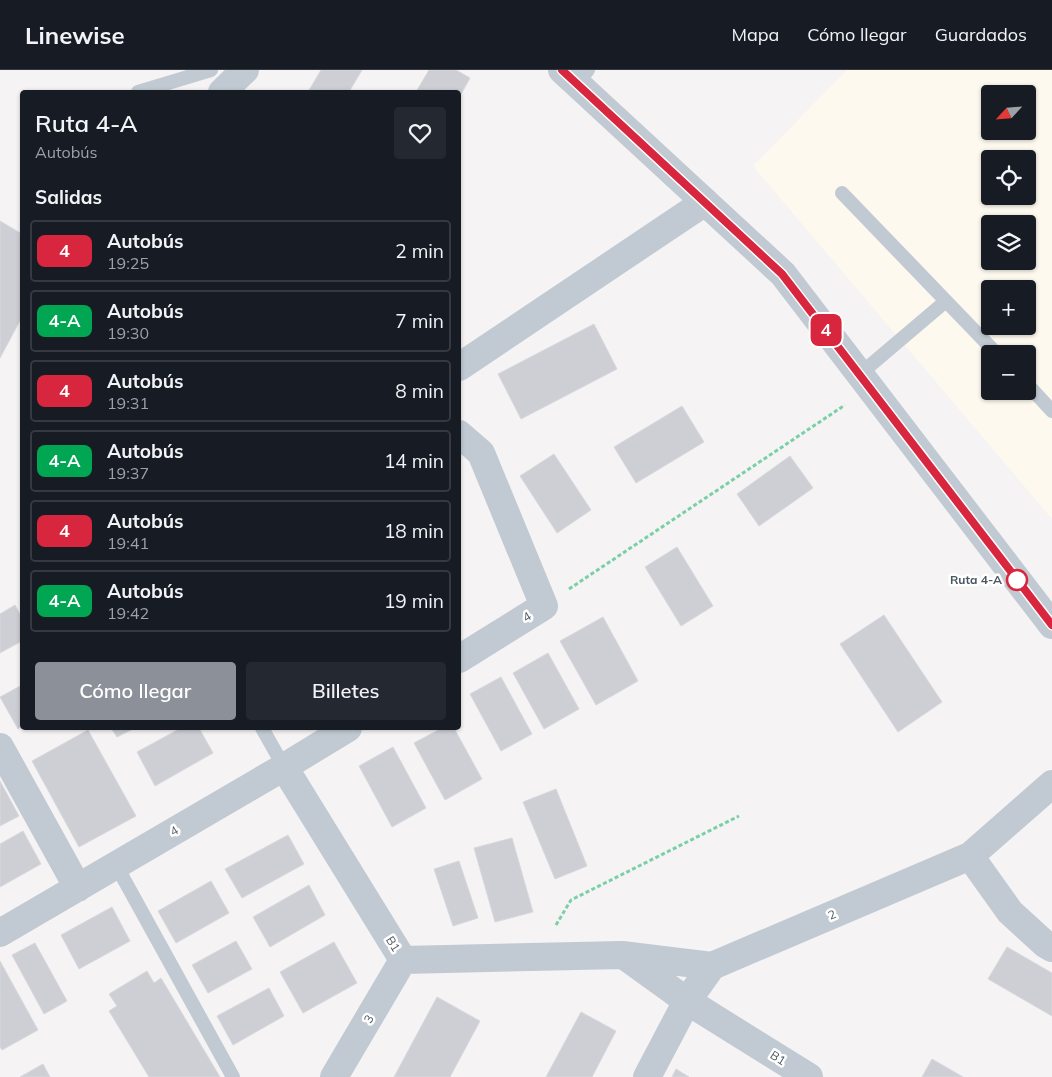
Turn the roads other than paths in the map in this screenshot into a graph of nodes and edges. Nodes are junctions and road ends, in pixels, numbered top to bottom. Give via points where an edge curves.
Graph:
1 (211, 70) edge
2 (245, 70) edge
3 (576, 75) edge
4 (145, 90) edge
5 (224, 90) edge
6 (842, 193) dead end
7 (705, 202) junction
8 (946, 301) junction
9 (988, 345) edge
10 (461, 366) edge
11 (865, 381) junction
12 (1036, 394) edge
13 (1052, 411) edge
14 (461, 436) edge
15 (1052, 625) edge
16 (461, 658) edge
17 (263, 730) edge
18 (345, 730) edge
19 (0, 747) edge
20 (284, 767) junction
21 (1052, 784) edge
22 (970, 856) junction
23 (116, 865) junction
24 (78, 888) junction
25 (0, 933) edge
26 (1052, 948) edge
27 (622, 955) junction
28 (403, 960) junction
29 (712, 966) junction
30 (688, 1001) junction
31 (233, 1077) edge
32 (334, 1077) edge
33 (647, 1077) edge
34 (809, 1077) edge

1 - 4 lane
2 - 5 street
3 - 7 street
6 - 8 lane
7 - 10 street
7 - 11 street via 782,274
8 - 9 lane
8 - 11 lane
11 - 15 street
12 - 13 lane
14 - 16 street, 4 via 481,453 544,606
17 - 20 lane
18 - 20 street, 4
19 - 24 street
20 - 23 street, 4
20 - 28 street, B1
21 - 22 street, 2
22 - 26 street via 1010,912
22 - 29 street, 2
23 - 24 street, 4
23 - 31 lane
24 - 25 street, 4
27 - 28 street, B1
27 - 29 street, B1
27 - 30 street, B1
28 - 32 street, 3
29 - 30 street
30 - 33 street
30 - 34 street, B1

